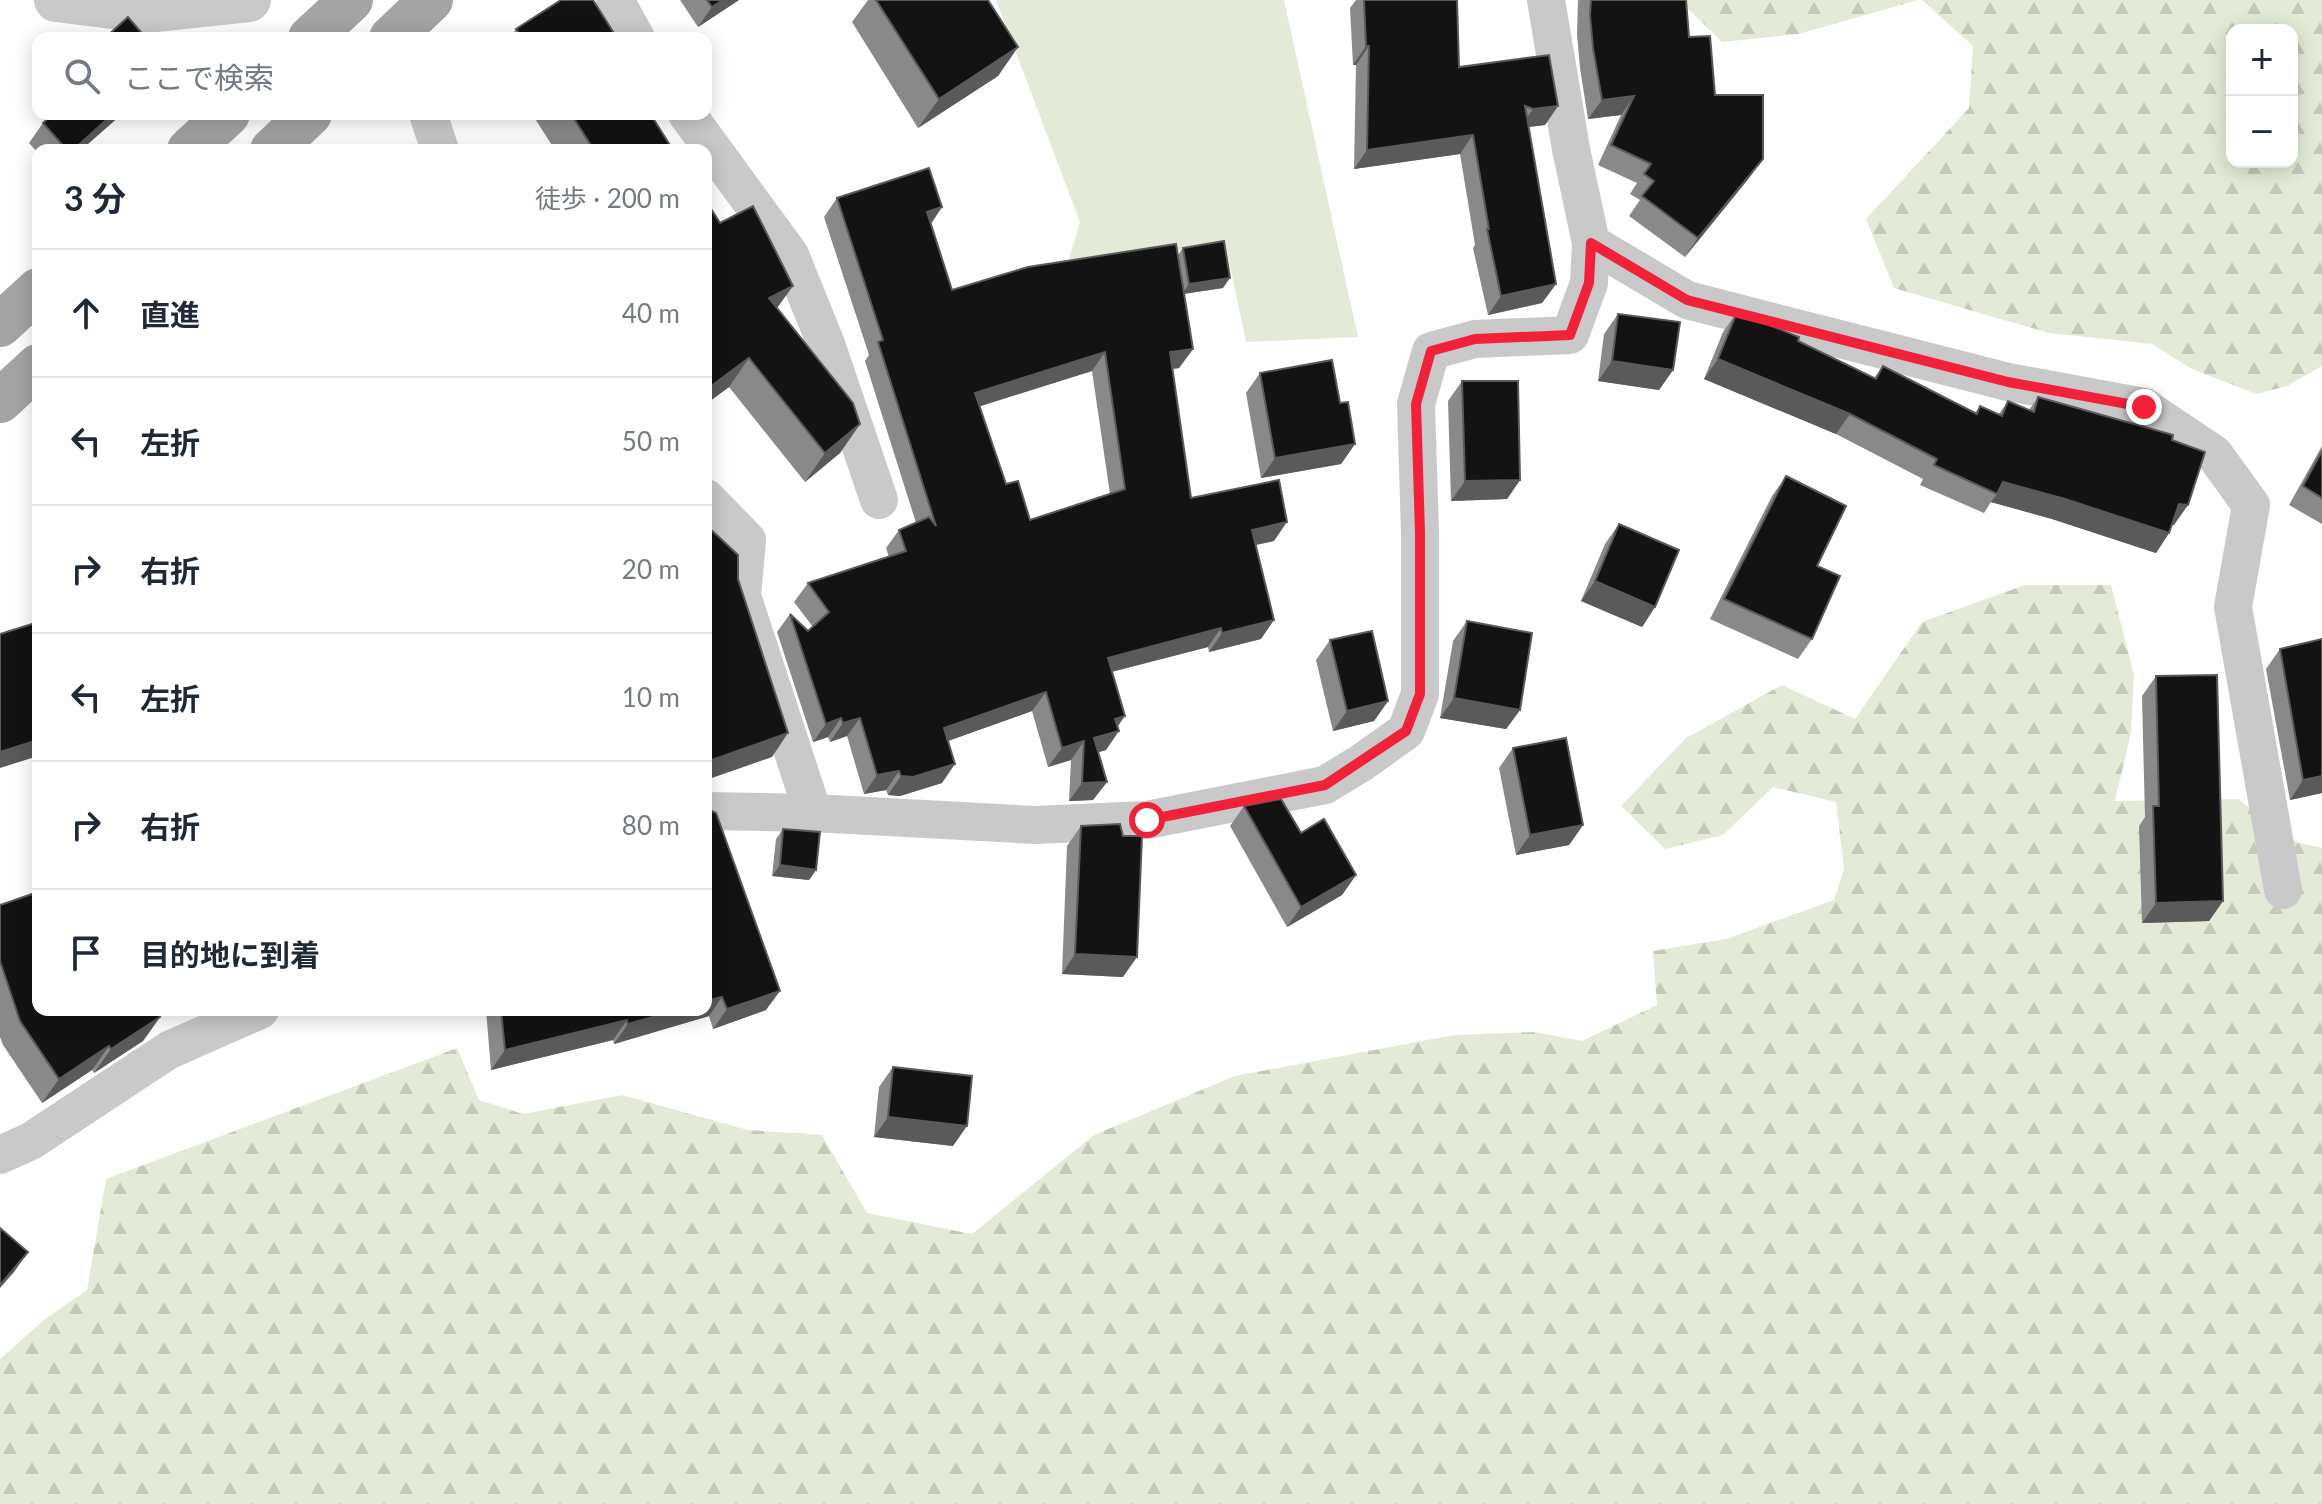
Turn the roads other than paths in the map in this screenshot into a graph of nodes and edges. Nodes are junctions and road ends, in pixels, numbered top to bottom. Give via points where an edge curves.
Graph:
1 (56, 0) edge
2 (249, 0) edge
3 (351, 0) edge
4 (431, 0) edge
5 (615, 0) edge
6 (1546, 0) edge
7 (316, 32) edge
8 (397, 32) edge
9 (633, 32) edge
10 (222, 120) edge
11 (304, 120) edge
12 (430, 120) edge
13 (691, 120) edge
14 (196, 144) edge
15 (278, 144) edge
16 (438, 144) edge
17 (709, 144) edge
18 (712, 148) edge
19 (1591, 243) junction
20 (32, 296) edge
21 (0, 325) edge
22 (32, 372) edge
23 (0, 401) edge
24 (879, 500) dead end
25 (712, 504) edge
26 (712, 811) edge
27 (813, 813) junction
28 (2283, 890) dead end
29 (246, 1016) edge
30 (0, 1155) edge

1 - 2 street via 145,11
3 - 7 main road
4 - 8 main road
5 - 9 street
6 - 19 street
10 - 14 main road
11 - 15 main road
12 - 16 street
13 - 17 street
18 - 24 street via 790,255
19 - 27 street via 1589,283 1570,335 1475,339 1431,351 1416,404 1420,694 1406,731 1325,785 1147,820 1035,825
19 - 28 street via 1687,300 2008,382 2144,407 2214,454 2251,505 2233,607
20 - 21 main road
22 - 23 main road
25 - 27 street via 747,540 742,596
26 - 27 street
29 - 30 street via 169,1050 31,1141

